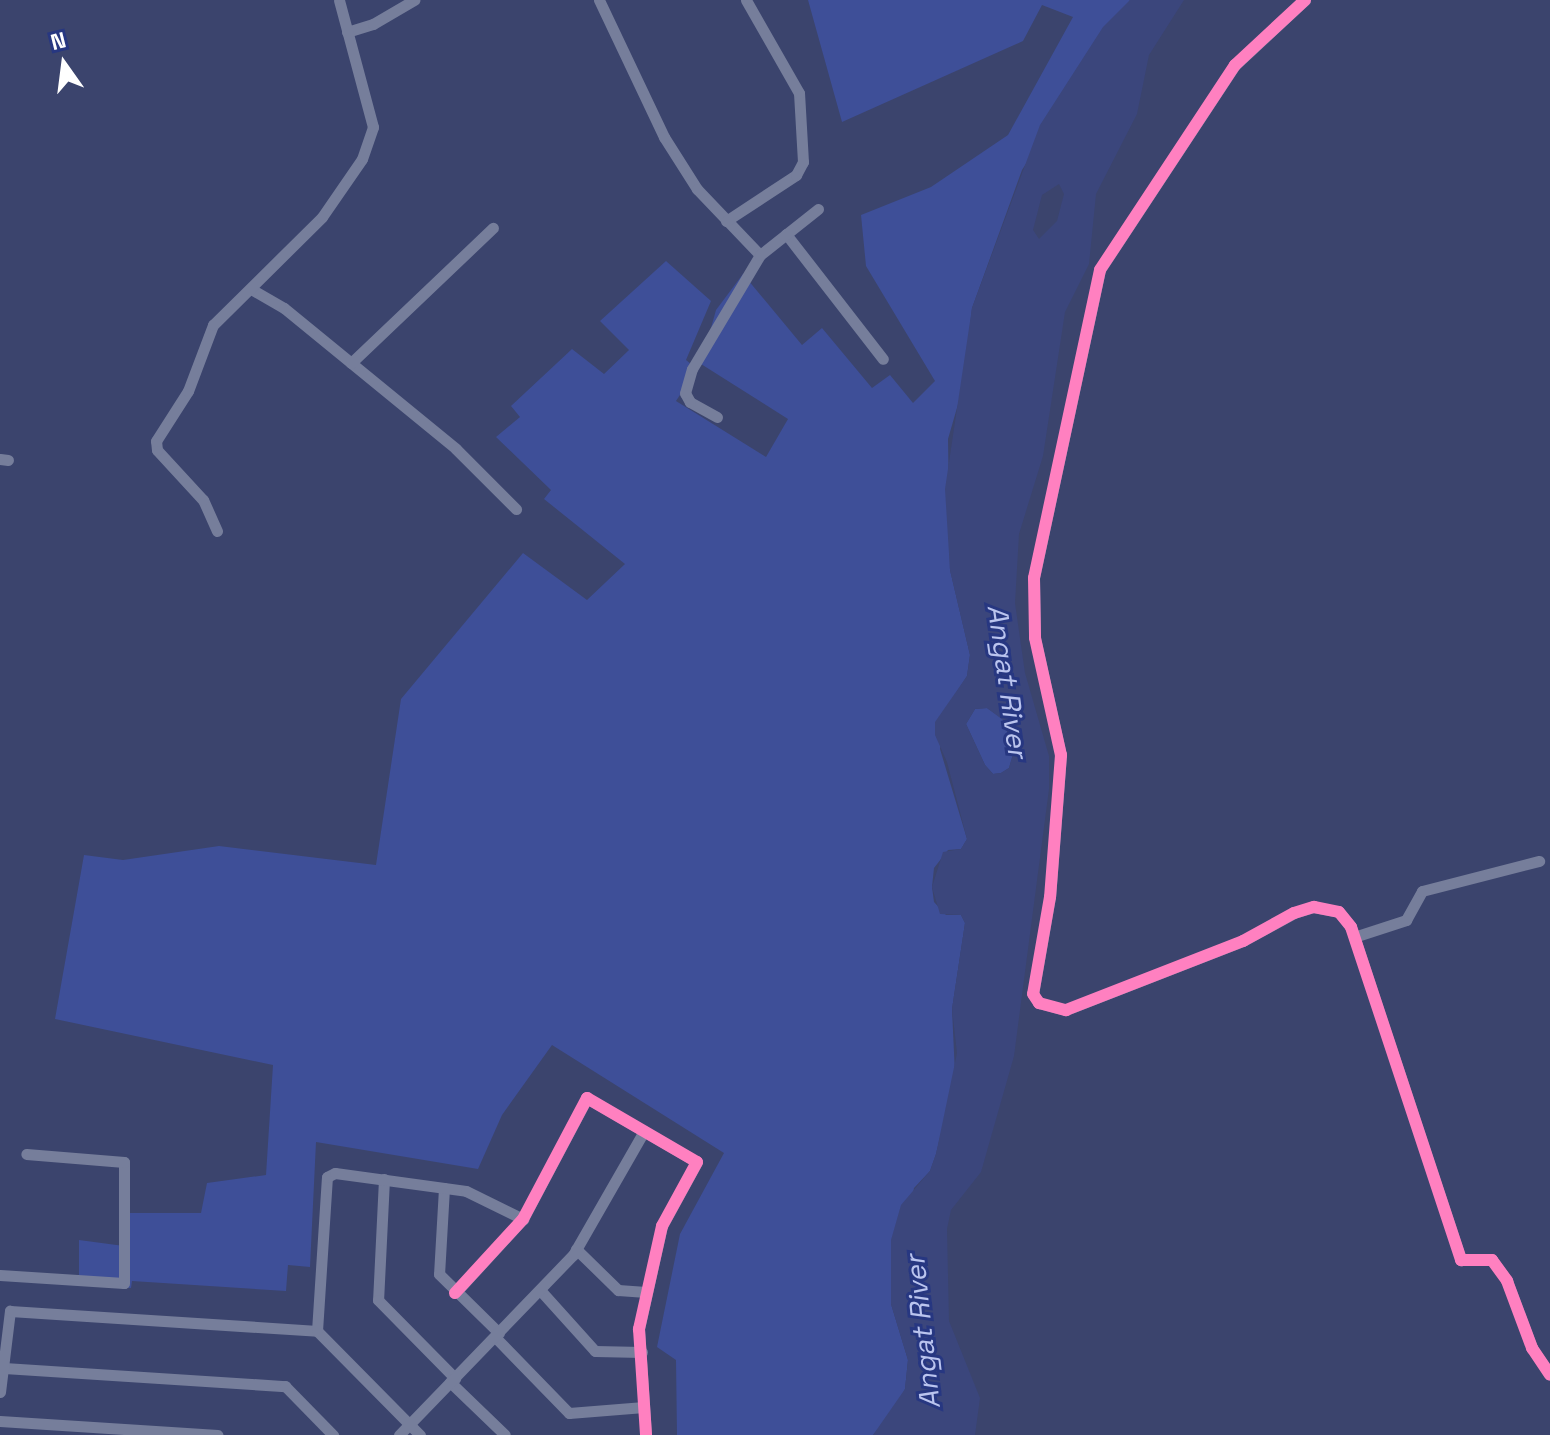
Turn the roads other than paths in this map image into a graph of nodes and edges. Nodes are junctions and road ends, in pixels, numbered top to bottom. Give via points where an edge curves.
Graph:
1 (339, 0) edge
2 (414, 0) edge
3 (599, 0) edge
4 (746, 0) edge
5 (1305, 0) edge
6 (347, 32) junction
7 (818, 209) dead end
8 (726, 221) junction
9 (493, 228) dead end
10 (786, 234) junction
11 (760, 255) junction
12 (251, 289) junction
13 (883, 359) dead end
14 (351, 363) junction
15 (717, 417) dead end
16 (516, 509) dead end
17 (217, 531) dead end
18 (1539, 861) dead end
19 (1354, 937) junction
20 (644, 1131) junction
21 (26, 1154) dead end
22 (384, 1179) junction
23 (444, 1188) junction
24 (523, 1219) junction
25 (576, 1249) junction
26 (0, 1275) edge
27 (540, 1290) junction
28 (646, 1292) junction
29 (455, 1293) junction
30 (317, 1331) junction
31 (497, 1335) junction
32 (642, 1352) junction
33 (4, 1368) junction
34 (1550, 1375) edge
35 (452, 1380) junction
36 (0, 1392) edge
37 (644, 1407) junction
38 (0, 1421) edge
39 (409, 1425) junction
40 (218, 1435) edge
41 (333, 1435) edge
42 (399, 1435) edge
43 (420, 1435) edge
44 (505, 1435) edge
45 (646, 1435) edge

1 - 6 street
2 - 6 street
3 - 8 street via 664,137 697,189
4 - 8 street via 799,93 803,162 796,175
5 - 19 street via 1235,65 1100,270 1034,578 1035,638 1061,755 1050,897 1033,994 1039,1003 1066,1010 1314,907 1339,912
6 - 12 street via 373,127 362,159 322,217
7 - 10 street
8 - 11 street
9 - 14 street
10 - 11 street
10 - 13 street
11 - 15 street via 704,347 685,393 690,402
12 - 14 street via 284,308
12 - 17 street via 213,325 188,391 156,441 157,450 203,500
14 - 16 street via 456,449
18 - 19 street via 1422,891 1406,920
19 - 34 street via 1461,1260 1492,1260
20 - 24 street via 587,1098
20 - 25 street
20 - 28 street via 697,1162 662,1226
21 - 26 street via 124,1162 124,1283
22 - 23 street
22 - 30 street via 335,1173 327,1177
22 - 35 street via 378,1300
23 - 24 street via 466,1191
23 - 29 street via 439,1274
24 - 29 street
25 - 27 street
25 - 28 street via 618,1290
27 - 31 street
27 - 32 street via 595,1351
28 - 32 street via 639,1329
29 - 31 street
30 - 33 street via 10,1311
30 - 39 street
31 - 35 street
31 - 37 street via 569,1413
32 - 37 street
33 - 36 street
33 - 41 street via 285,1386
35 - 39 street
35 - 44 street
37 - 45 street
38 - 40 street
39 - 42 street
39 - 43 street

